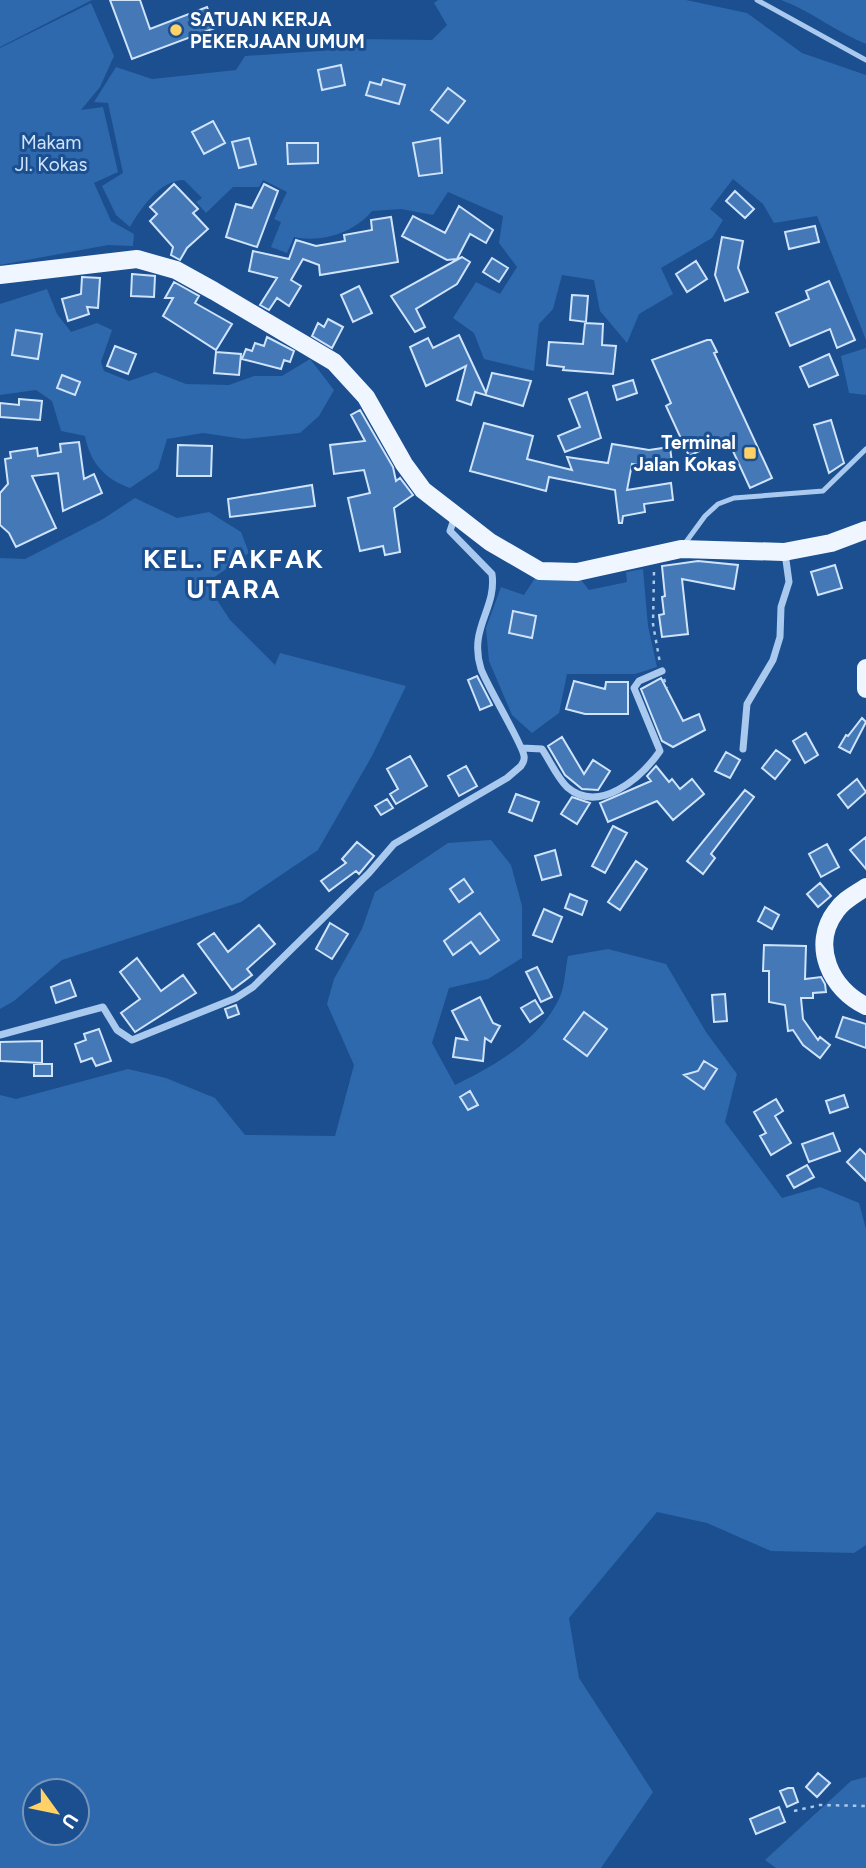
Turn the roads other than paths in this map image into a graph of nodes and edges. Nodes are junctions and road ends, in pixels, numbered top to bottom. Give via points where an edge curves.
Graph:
1 (757, 0) edge
2 (866, 60) edge
3 (0, 275) edge
4 (866, 449) edge
5 (455, 516) junction
6 (866, 530) edge
7 (681, 549) junction
8 (784, 552) junction
9 (866, 668) edge
10 (662, 671) road end
11 (866, 689) edge
12 (522, 748) junction
13 (743, 749) dead end
14 (866, 887) edge
15 (866, 1006) edge
16 (0, 1035) edge

1 - 2 lane
3 - 5 main road via 137,259 187,276 334,362 366,397 423,490
4 - 7 lane via 823,491 734,498 718,504
5 - 7 main road via 526,565 550,573 577,572
5 - 12 street via 450,531 492,574 491,595 478,636 479,659 497,706
6 - 8 main road
7 - 8 main road
8 - 13 street via 789,579 780,610 780,637 773,660 747,704
9 - 11 main road
10 - 12 street via 634,688 660,751 623,787 597,798 583,795 564,783 542,749
12 - 16 street via 521,766 497,785 394,844 243,994 132,1040 117,1030 103,1007
14 - 15 main road via 834,913 827,931 826,955 841,991

